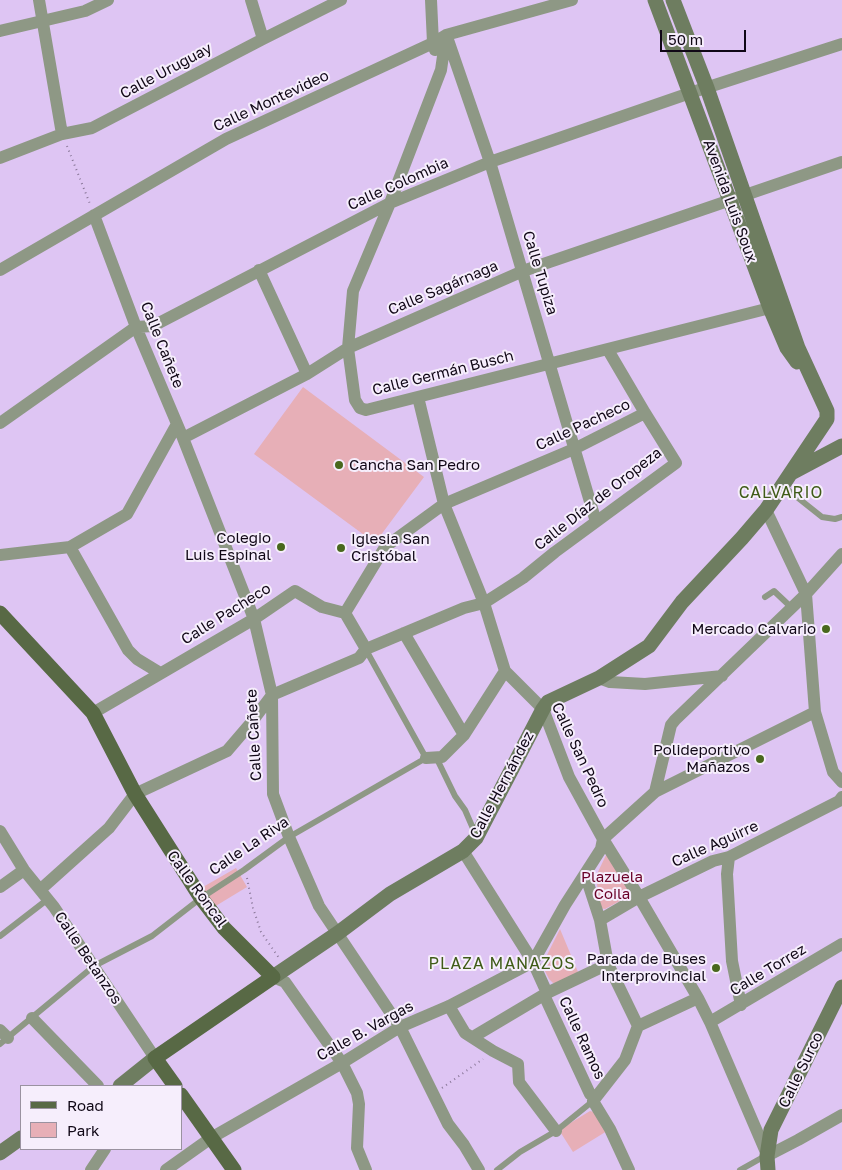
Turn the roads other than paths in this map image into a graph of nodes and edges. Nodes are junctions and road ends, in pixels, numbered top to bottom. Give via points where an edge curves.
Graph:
1 (39, 0) edge
2 (108, 0) edge
3 (251, 0) edge
4 (342, 0) edge
5 (431, 0) edge
6 (572, 0) edge
7 (655, 0) edge
8 (673, 0) edge
9 (43, 21) junction
10 (0, 31) edge
11 (446, 35) junction
12 (263, 39) junction
13 (433, 43) junction
14 (842, 44) edge
15 (441, 70) junction
16 (707, 88) junction
17 (690, 93) junction
18 (62, 134) junction
19 (0, 158) edge
20 (490, 162) junction
21 (842, 162) edge
22 (737, 198) junction
23 (390, 202) junction
24 (94, 215) junction
25 (0, 270) edge
26 (259, 270) junction
27 (523, 271) junction
28 (770, 308) junction
29 (136, 326) junction
30 (348, 348) junction
31 (608, 350) junction
32 (550, 363) junction
33 (307, 374) junction
34 (819, 395) junction
35 (418, 397) junction
36 (645, 413) junction
37 (0, 423) edge
38 (177, 424) junction
39 (183, 438) junction
40 (842, 446) edge
41 (574, 449) junction
42 (786, 480) junction
43 (444, 504) junction
44 (766, 510) junction
45 (842, 517) edge
46 (596, 522) junction
47 (70, 546) junction
48 (842, 554) edge
49 (0, 555) edge
50 (806, 594) junction
51 (766, 597) dead end
52 (484, 603) junction
53 (792, 608) junction
54 (0, 613) edge
55 (345, 613) junction
56 (254, 619) junction
57 (404, 633) junction
58 (366, 649) junction
59 (505, 671) junction
60 (160, 672) junction
61 (722, 676) junction
62 (598, 678) junction
63 (272, 695) junction
64 (543, 709) junction
65 (815, 712) junction
66 (93, 713) junction
67 (464, 735) junction
68 (431, 758) junction
69 (842, 782) edge
70 (655, 792) junction
71 (135, 794) junction
72 (842, 796) edge
73 (0, 831) edge
74 (289, 838) junction
75 (476, 838) junction
76 (603, 840) junction
77 (463, 851) junction
78 (729, 857) junction
79 (24, 870) junction
80 (585, 874) junction
81 (0, 887) edge
82 (44, 894) junction
83 (639, 897) junction
84 (201, 898) junction
85 (600, 920) junction
86 (338, 933) junction
87 (0, 936) edge
88 (842, 944) edge
89 (533, 962) junction
90 (608, 964) junction
91 (94, 966) junction
92 (273, 976) junction
93 (842, 987) edge
94 (546, 994) junction
95 (698, 998) junction
96 (741, 1005) junction
97 (449, 1006) junction
98 (32, 1018) junction
99 (710, 1022) junction
100 (638, 1026) junction
101 (400, 1027) junction
102 (473, 1037) junction
103 (3, 1038) edge
104 (155, 1058) junction
105 (342, 1063) junction
106 (97, 1085) edge
107 (121, 1085) edge
108 (174, 1085) edge
109 (182, 1096) edge
110 (592, 1097) junction
111 (842, 1115) edge
112 (556, 1131) junction
113 (211, 1138) junction
114 (20, 1139) edge
115 (104, 1150) edge
116 (0, 1152) edge
117 (768, 1163) edge
118 (91, 1170) edge
119 (166, 1170) edge
120 (234, 1170) edge
121 (366, 1170) edge
122 (479, 1170) edge
123 (497, 1170) edge
124 (629, 1170) edge
125 (740, 1170) edge
126 (774, 1170) edge

1 - 9 street
2 - 9 street via 85,11
3 - 12 street
4 - 12 street, Calle Uruguay
5 - 13 street
6 - 11 street, Calle Montevideo
7 - 17 main road, Avenida Luis Soux
8 - 16 main road, Avenida Luis Soux
9 - 10 street
9 - 18 street
11 - 13 street, Calle Montevideo
11 - 15 street, Calle Germán Busch
11 - 20 street, Calle Tupiza
12 - 18 street, Calle Uruguay via 92,128
13 - 15 street
13 - 24 street, Calle Montevideo via 226,139
14 - 16 street, Calle Colombia
15 - 23 street, Calle Germán Busch
16 - 17 street, Calle Colombia
16 - 22 main road, Avenida Luis Soux
17 - 20 street, Calle Colombia
17 - 22 main road, Avenida Luis Soux
18 - 19 street, Calle Uruguay
20 - 23 street, Calle Colombia
20 - 27 street, Calle Tupiza
21 - 22 street, Calle Sagárnaga
22 - 27 street, Calle Sagárnaga
22 - 28 main road, Avenida Luis Soux
22 - 34 main road, Avenida Luis Soux
23 - 26 street, Calle Colombia
23 - 30 street, Calle Germán Busch via 353,291
24 - 25 street, Calle Montevideo
24 - 29 street, Calle Cañete
26 - 29 street, Calle Colombia via 154,326
26 - 33 street
27 - 30 street, Calle Sagárnaga
27 - 32 street, Calle Tupiza
28 - 31 street, Calle Germán Busch
28 - 34 main road, Avenida Luis Soux via 787,348
29 - 37 street, Calle Colombia
29 - 38 street, Calle Cañete
30 - 33 street, Calle Sagárnaga
30 - 35 street, Calle Germán Busch via 355,400 360,408 366,410
31 - 32 street, Calle Germán Busch
31 - 36 street, Calle Díaz de Oropeza
32 - 35 street, Calle Germán Busch
32 - 41 street, Calle Tupiza
33 - 39 street, Calle Sagárnaga
34 - 42 main road, Avenida Luis Soux via 827,411 827,419
35 - 43 street, Calle San Pedro
36 - 41 street, Calle Pacheco
36 - 46 street, Calle Díaz de Oropeza via 676,462
38 - 39 street, Calle Cañete
38 - 47 street via 127,514
39 - 56 street, Calle Cañete
40 - 42 main road, Calle Hernández
41 - 43 street, Calle Pacheco
41 - 46 street, Calle Tupiza
42 - 44 main road, Calle Hernández
42 - 45 lane via 822,518
43 - 52 street, Calle San Pedro
43 - 55 street, Calle Pacheco via 385,547
44 - 50 street
44 - 62 main road, Calle Hernández via 682,602 649,646
46 - 52 street, Calle Díaz de Oropeza via 523,578
47 - 49 street
47 - 60 street via 128,650
48 - 50 street
50 - 53 street
50 - 65 street
51 - 53 lane via 774,591
52 - 57 street, Calle Díaz de Oropeza
52 - 59 street, Calle San Pedro
53 - 61 street
54 - 66 main road, Calle Roncal
55 - 56 street, Calle Pacheco via 322,606 295,591
55 - 58 street
56 - 60 street, Calle Pacheco
56 - 63 street, Calle Cañete
57 - 58 street, Calle Díaz de Oropeza
57 - 67 street
58 - 63 street, Calle Díaz de Oropeza via 359,658
58 - 68 lane
59 - 64 street, Calle San Pedro
59 - 67 street, Calle La Riva
60 - 66 street, Calle Pacheco
61 - 62 street via 646,684
61 - 70 street via 671,725
62 - 64 main road, Calle Hernández via 548,702
63 - 71 street via 227,751
63 - 74 street, Calle Cañete via 273,794
64 - 75 main road, Calle Hernández
64 - 76 street, Calle San Pedro via 569,777
65 - 69 street via 833,772
65 - 70 street
66 - 71 main road, Calle Roncal
67 - 68 street, Calle La Riva via 442,757
68 - 74 lane, Calle La Riva
68 - 75 lane via 465,810
70 - 76 street
71 - 82 street via 109,828
71 - 84 main road, Calle Roncal
72 - 78 street, Calle Aguirre via 839,801
73 - 79 street, Calle Betanzos
74 - 84 lane, Calle La Riva
74 - 86 street, Calle Cañete via 319,906
75 - 77 main road, Calle Hernández
76 - 80 street
76 - 83 street, Calle San Pedro
77 - 86 main road, Calle Hernández via 390,894
77 - 89 street, Calle Ramos
78 - 83 street, Calle Aguirre via 712,861
78 - 96 street via 732,961
79 - 81 street
79 - 82 street, Calle Betanzos
80 - 85 street
80 - 89 street
82 - 87 lane
82 - 91 street, Calle Betanzos
83 - 85 street, Calle Aguirre
83 - 95 street, Calle San Pedro
84 - 91 lane, Calle La Riva via 152,936
84 - 92 main road, Calle Roncal via 224,928
85 - 90 street
86 - 92 main road, Calle Hernández
86 - 101 street, Calle Cañete
88 - 96 street, Calle Torrez
89 - 94 street, Calle Ramos
89 - 97 street, Calle B. Vargas
90 - 94 street
90 - 100 street
91 - 98 lane, Calle La Riva
91 - 104 street, Calle Betanzos
92 - 104 main road, Calle Hernández
92 - 105 street, Calle Roncal via 285,982
93 - 117 main road, Calle Surco via 771,1130
94 - 102 street
94 - 110 street, Calle Ramos
95 - 99 street, Calle San Pedro
95 - 100 street
96 - 99 street, Calle Torrez
97 - 101 street, Calle B. Vargas
97 - 102 street via 464,1033
98 - 103 lane, Calle La Riva
98 - 106 street
99 - 117 street, Calle San Pedro
100 - 110 street, Calle Ramos via 625,1060
101 - 105 street, Calle B. Vargas
101 - 122 street, Calle Cañete via 448,1124
102 - 112 street via 518,1064 519,1082
104 - 107 main road, Calle Hernández
104 - 108 main road, Calle Betanzos
105 - 113 street, Calle B. Vargas
105 - 121 street, Calle Roncal via 357,1093 357,1148
109 - 113 main road
110 - 112 lane
110 - 124 street, Calle Ramos
111 - 117 street via 798,1140
112 - 123 lane
113 - 119 street, Calle B. Vargas
113 - 120 main road
114 - 116 main road
115 - 118 street
117 - 125 lane
117 - 126 street, Calle San Pedro

